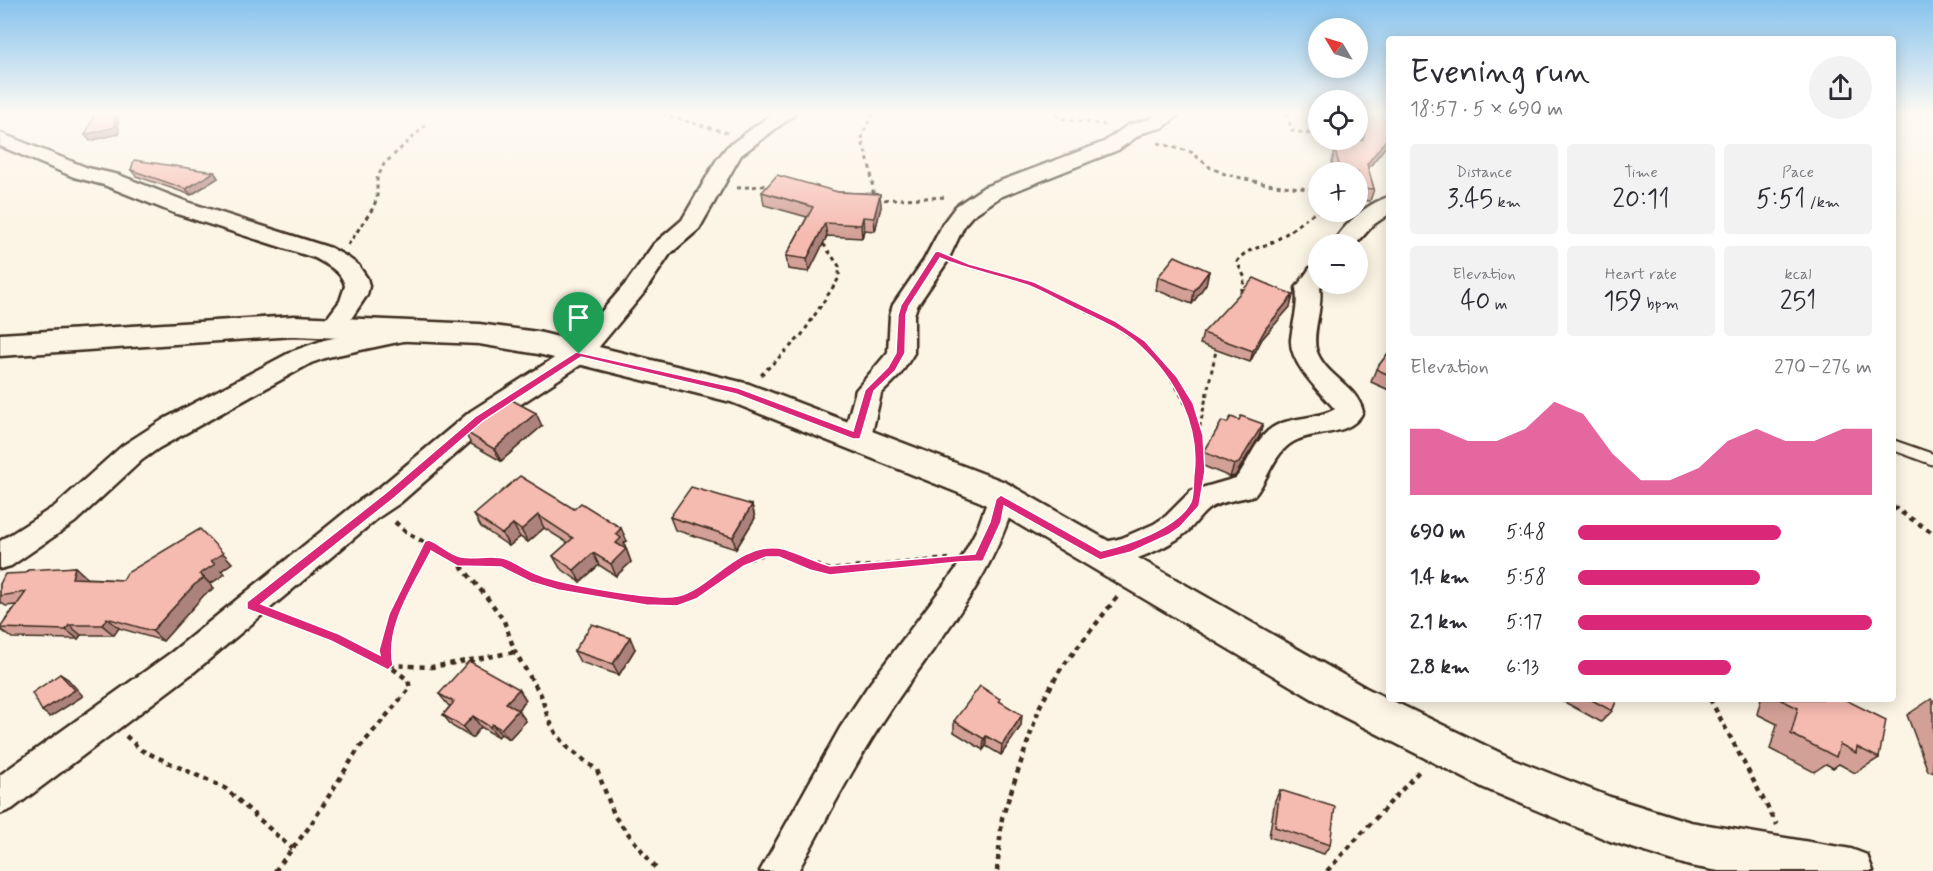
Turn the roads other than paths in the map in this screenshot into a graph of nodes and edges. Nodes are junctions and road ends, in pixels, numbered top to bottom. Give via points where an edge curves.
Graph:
1 (37, 155) edge
2 (731, 155) edge
3 (1088, 155) edge
4 (1386, 208) edge
5 (1353, 234) edge
6 (1309, 294) edge
7 (331, 329) junction
8 (413, 331) junction
9 (0, 345) edge
10 (579, 354) junction
11 (857, 437) junction
12 (1896, 446) edge
13 (1933, 460) edge
14 (1001, 499) junction
15 (1100, 555) junction
16 (0, 557) edge
17 (0, 797) edge
18 (778, 871) edge
19 (1851, 871) edge

1 - 7 street via 182,208 323,252 344,263 357,279 356,292 353,302
2 - 10 street via 691,224 662,249 635,288
3 - 11 street via 989,194 955,222 905,305 901,353 869,390
4 - 5 street via 1365,220
6 - 15 street via 1304,350 1315,370 1350,412 1338,420 1282,435 1245,487 1207,497 1164,532 1127,549
7 - 8 street
7 - 9 street via 252,327
8 - 10 street via 479,334
8 - 16 street via 302,357 173,426 132,453 65,514
10 - 11 street via 746,395
10 - 17 street via 480,418 183,662
11 - 14 street via 959,477
12 - 13 lane
14 - 15 street
14 - 18 street via 996,522 979,558 873,708 831,774
15 - 19 street via 1352,701 1499,774 1610,819 1690,844

